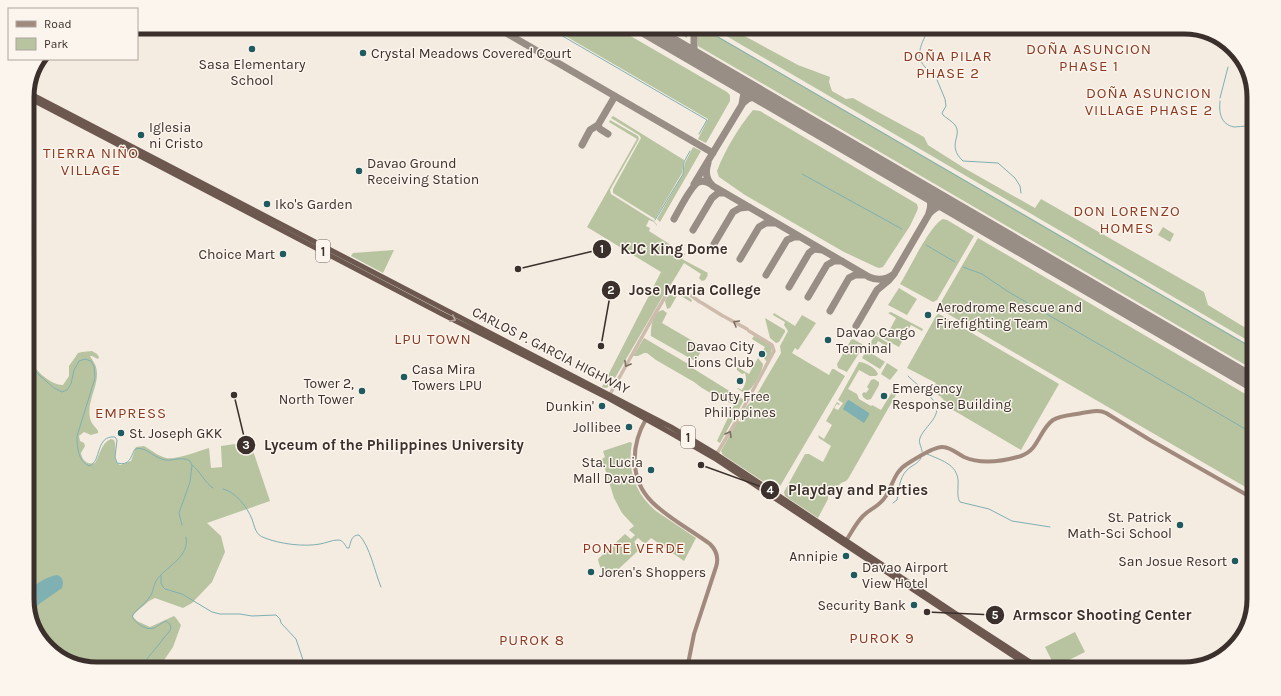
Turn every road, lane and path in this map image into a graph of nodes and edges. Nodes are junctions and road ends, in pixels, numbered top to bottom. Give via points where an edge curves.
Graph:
1 (34, 98) edge
2 (609, 396) junction
3 (739, 416) dead end
4 (646, 419) junction
5 (737, 420) dead end
6 (715, 456) junction
7 (1247, 495) edge
8 (776, 497) junction
9 (816, 523) junction
10 (846, 541) junction
11 (860, 553) junction
12 (688, 662) edge
13 (1023, 662) edge
14 (1030, 662) edge

1 - 2 highway, CARLOS P. GARCIA HIGHWAY / 1 via 389,282 442,314
3 -> 2 street via 774,351 772,345 677,288 668,292
2 - 4 highway, CARLOS P. GARCIA HIGHWAY / 1
2 - 6 highway, CARLOS P. GARCIA HIGHWAY / 1 via 672,427
4 - 6 highway, CARLOS P. GARCIA HIGHWAY / 1
4 - 12 main road via 637,436 634,451 635,468 642,488 653,503 710,544 717,556 716,568 694,634
6 -> 5 street
6 - 8 highway, CARLOS P. GARCIA HIGHWAY / 1
7 - 10 main road via 1101,411 1055,419 1030,452 1006,460 991,462 968,459 943,446 930,451 899,471 880,504 863,516
8 - 9 highway, CARLOS P. GARCIA HIGHWAY / 1
8 - 9 highway, CARLOS P. GARCIA HIGHWAY / 1 via 780,503
9 - 10 highway, CARLOS P. GARCIA HIGHWAY / 1
9 - 11 highway, CARLOS P. GARCIA HIGHWAY / 1
10 - 11 highway, CARLOS P. GARCIA HIGHWAY / 1
11 - 13 highway, CARLOS P. GARCIA HIGHWAY / 1
11 - 14 highway, CARLOS P. GARCIA HIGHWAY / 1

